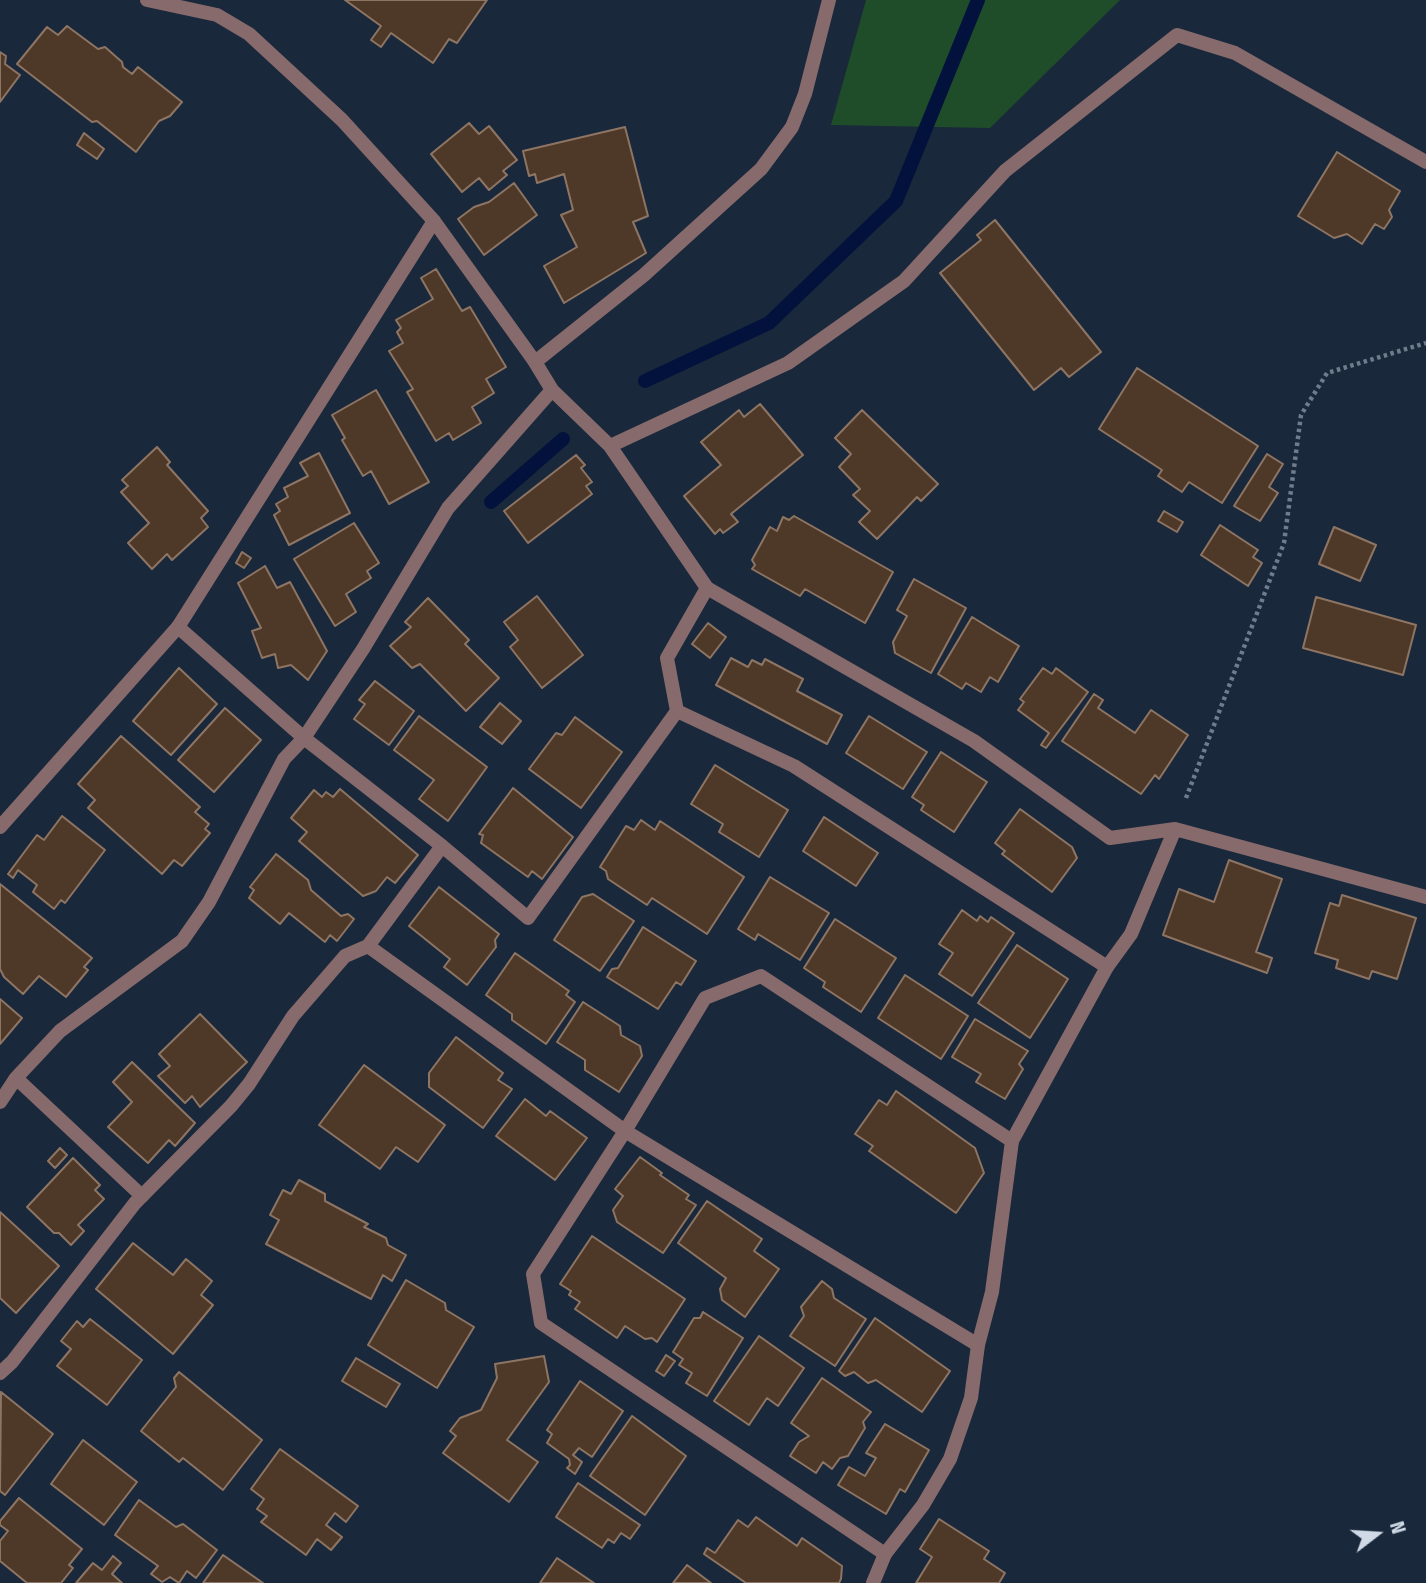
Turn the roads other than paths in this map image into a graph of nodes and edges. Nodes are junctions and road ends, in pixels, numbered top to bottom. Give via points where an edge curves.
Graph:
1 (147, 0) edge
2 (829, 0) edge
3 (1426, 162) edge
4 (434, 221) junction
5 (535, 362) junction
6 (552, 390) junction
7 (610, 446) junction
8 (707, 588) junction
9 (178, 626) junction
10 (677, 711) junction
11 (304, 738) junction
12 (0, 827) edge
13 (1175, 829) junction
14 (442, 846) junction
15 (1426, 897) edge
16 (368, 946) junction
17 (1107, 967) junction
18 (16, 1078) junction
19 (0, 1102) edge
20 (625, 1131) junction
21 (1012, 1141) junction
22 (142, 1196) junction
23 (978, 1345) junction
24 (0, 1373) edge
25 (885, 1554) junction
26 (873, 1583) edge

1 - 4 street via 217,15 249,34 342,120
2 - 5 street via 792,127 761,169 645,275
3 - 7 street via 1235,53 1177,35 1005,171 905,281 788,363
4 - 5 street
4 - 9 street
5 - 6 street
6 - 7 street
6 - 11 street via 448,508
7 - 8 street
8 - 10 street via 667,658
8 - 13 street via 974,741 1110,838
9 - 11 street
9 - 12 street
10 - 14 street via 528,918
10 - 17 street via 794,766
11 - 14 street
11 - 18 street via 284,759 183,942 60,1031
13 - 15 street
13 - 17 street via 1131,934
14 - 16 street
16 - 20 street
16 - 22 street via 345,956 293,1016 231,1106
17 - 21 street
18 - 19 street
18 - 22 street
20 - 21 street via 705,999 761,976
20 - 23 street
20 - 25 street via 533,1274 541,1324
21 - 23 street via 992,1292
22 - 24 street
23 - 25 street via 971,1398 950,1459 923,1505
25 - 26 street

